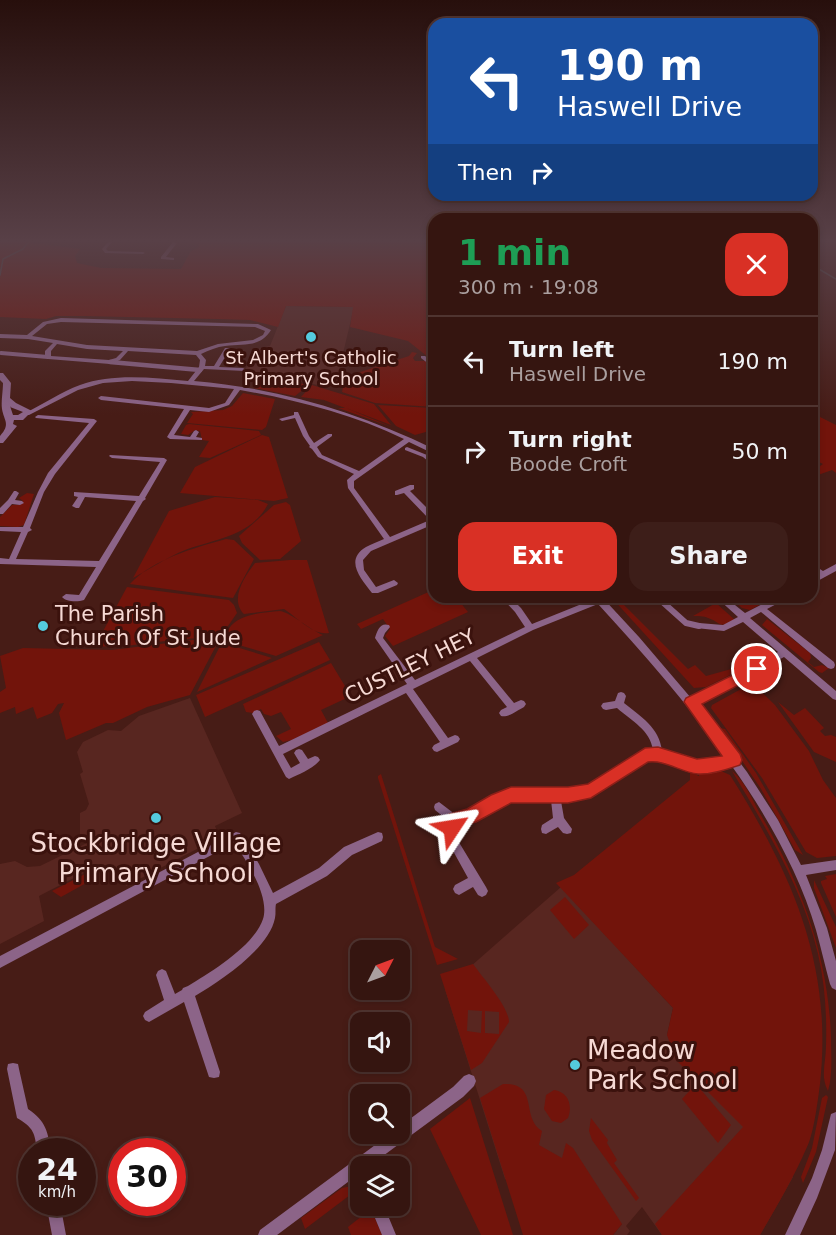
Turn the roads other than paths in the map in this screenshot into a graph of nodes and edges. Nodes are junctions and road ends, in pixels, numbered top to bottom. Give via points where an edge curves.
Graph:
1 (0, 336) edge
2 (28, 337) junction
3 (56, 344) junction
4 (227, 349) dead end
5 (126, 350) junction
6 (1, 353) edge
7 (198, 353) junction
8 (48, 357) junction
9 (414, 359) dead end
10 (428, 361) edge
11 (110, 362) junction
12 (216, 367) junction
13 (201, 368) junction
14 (243, 370) dead end
15 (0, 375) edge
16 (190, 382) junction
17 (238, 388) junction
18 (101, 398) dead end
19 (8, 400) junction
20 (188, 408) junction
21 (25, 412) junction
22 (10, 416) junction
23 (38, 417) dead end
24 (282, 419) dead end
25 (9, 429) junction
26 (330, 435) dead end
27 (196, 437) dead end
28 (409, 440) junction
29 (0, 441) edge
30 (312, 447) junction
31 (428, 449) edge
32 (409, 452) dead end
33 (112, 456) dead end
34 (428, 459) edge
35 (358, 473) junction
36 (405, 490) dead end
37 (16, 493) dead end
38 (142, 499) junction
39 (10, 501) junction
40 (20, 503) dead end
41 (76, 506) dead end
42 (0, 512) edge
43 (428, 515) edge
44 (428, 524) edge
45 (0, 529) edge
46 (28, 530) junction
47 (389, 540) junction
48 (0, 561) edge
49 (11, 561) junction
50 (102, 564) junction
51 (836, 567) edge
52 (818, 572) edge
53 (822, 575) junction
54 (818, 577) edge
55 (394, 583) dead end
56 (66, 597) dead end
57 (511, 603) edge
58 (589, 603) edge
59 (603, 603) edge
60 (664, 603) edge
61 (727, 603) edge
62 (772, 603) edge
63 (762, 609) junction
64 (745, 618) junction
65 (386, 627) dead end
66 (704, 627) junction
67 (530, 628) junction
68 (710, 639) dead end
69 (785, 652) junction
70 (471, 656) junction
71 (831, 665) dead end
72 (410, 686) junction
73 (836, 696) edge
74 (691, 702) junction
75 (606, 706) dead end
76 (513, 708) dead end
77 (257, 714) dead end
78 (446, 743) dead end
79 (277, 752) junction
80 (299, 753) dead end
81 (658, 754) junction
82 (734, 760) junction
83 (555, 795) junction
84 (438, 807) dead end
85 (455, 820) junction
86 (559, 820) junction
87 (546, 829) dead end
88 (567, 829) dead end
89 (378, 837) dead end
90 (836, 865) edge
91 (798, 871) junction
92 (475, 880) junction
93 (459, 889) dead end
94 (482, 891) dead end
95 (269, 901) junction
96 (0, 962) edge
97 (162, 975) dead end
98 (836, 984) edge
99 (187, 992) junction
100 (171, 1002) junction
101 (149, 1016) dead end
102 (13, 1069) dead end
103 (214, 1072) dead end
104 (469, 1081) dead end
105 (836, 1119) edge
106 (42, 1138) edge
107 (833, 1152) edge
108 (373, 1156) edge
109 (350, 1173) edge
110 (55, 1216) edge
111 (382, 1216) edge
112 (59, 1235) edge
113 (265, 1235) edge
114 (389, 1235) edge
115 (792, 1235) edge

1 - 2 street
2 - 3 street
2 - 7 street via 45,323 61,320 256,324 268,330 260,340 218,345
3 - 5 street
3 - 8 street via 48,351
4 - 12 street
5 - 7 street
5 - 11 street
6 - 8 street
7 - 13 street via 203,360
8 - 11 street
9 - 10 street via 421,355
11 - 13 street
12 - 13 street
12 - 14 street
13 - 16 street
15 - 19 street via 7,383
16 - 17 street
16 - 21 street via 96,383
17 - 20 street via 223,407
17 - 28 street via 324,407
18 - 20 street
19 - 21 street
19 - 22 street via 6,410
20 - 27 street via 170,437
21 - 22 street via 17,419
21 - 25 street
22 - 25 street
23 - 46 street via 94,421 48,478
24 - 30 street via 296,415
25 - 29 street
26 - 30 street
28 - 31 street
28 - 35 street
30 - 35 street via 327,464
32 - 34 street
33 - 38 street via 164,460
35 - 47 street via 350,480 351,488
36 - 43 street
37 - 39 street
38 - 41 street via 80,495
38 - 50 street
39 - 40 street
39 - 42 street
44 - 47 street
45 - 46 street
46 - 49 street
47 - 55 street via 368,549 358,560 359,570 378,594
48 - 49 street
49 - 50 street
50 - 56 street via 81,598
51 - 53 street
52 - 53 street
53 - 54 street
57 - 67 street
58 - 67 street, CUSTLEY HEY
59 - 74 street
60 - 66 street via 686,623
61 - 64 street
62 - 63 street
63 - 64 street
63 - 71 street
64 - 66 street via 724,628
64 - 69 street
65 - 72 street via 379,638
66 - 68 street
67 - 70 street, CUSTLEY HEY
69 - 73 street
69 - 74 street
70 - 72 street, CUSTLEY HEY
70 - 76 street
72 - 78 street
72 - 79 street, CUSTLEY HEY
74 - 82 street
75 - 81 street via 620,700 648,725
77 - 79 street
79 - 80 street via 289,774 311,763
81 - 82 street via 697,766
81 - 83 street via 637,759 591,791
82 - 91 street
83 - 85 street via 511,795
83 - 86 street
84 - 85 street
85 - 92 street via 452,840
86 - 87 street
86 - 88 street
89 - 95 street via 348,851 323,872
90 - 91 street
91 - 98 street via 823,931
92 - 93 street
92 - 94 street
95 - 96 street via 236,837
95 - 99 street via 262,934 252,946 240,959
97 - 100 street
99 - 100 street
99 - 103 street
100 - 101 street
102 - 106 street via 22,1113 34,1119
104 - 108 street
105 - 107 street
107 - 115 street
109 - 113 street
110 - 112 street
111 - 114 street

